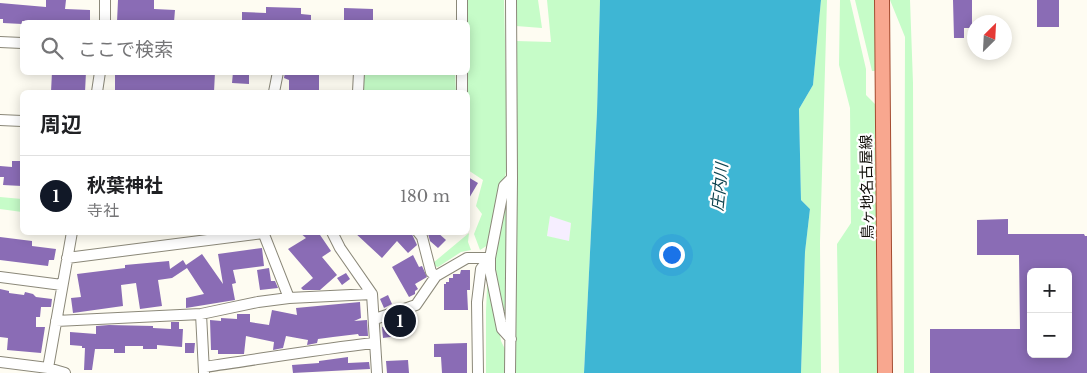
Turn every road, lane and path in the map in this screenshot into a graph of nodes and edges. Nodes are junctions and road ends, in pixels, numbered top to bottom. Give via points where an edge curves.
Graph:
1 (105, 0) edge
2 (462, 0) edge
3 (511, 0) edge
4 (882, 0) edge
5 (105, 20) edge
6 (462, 20) edge
7 (0, 42) edge
8 (20, 44) edge
9 (99, 75) edge
10 (277, 75) edge
11 (359, 75) edge
12 (462, 75) edge
13 (96, 90) edge
14 (274, 90) edge
15 (358, 90) edge
16 (462, 90) edge
17 (0, 120) edge
18 (20, 121) edge
19 (512, 178) junction
20 (71, 235) edge
21 (247, 235) edge
22 (264, 235) edge
23 (334, 235) edge
24 (420, 235) edge
25 (67, 258) junction
26 (490, 258) junction
27 (436, 276) junction
28 (0, 277) edge
29 (62, 285) junction
30 (372, 294) junction
31 (289, 298) junction
32 (201, 314) junction
33 (375, 319) junction
34 (56, 321) junction
35 (511, 339) junction
36 (375, 342) junction
37 (0, 362) edge
38 (48, 368) junction
39 (204, 370) edge
40 (66, 373) edge
41 (377, 373) edge
42 (478, 373) edge
43 (510, 373) edge
44 (886, 373) edge

1 - 5 street
2 - 6 street
3 - 19 street
4 - 44 main road, 鳥ヶ地名古屋線
7 - 8 street
9 - 13 street
10 - 14 street
11 - 15 street
12 - 16 street
17 - 18 street
19 - 26 street via 504,186
19 - 35 street
20 - 25 street
21 - 25 street
22 - 31 street
23 - 30 street
24 - 27 street via 431,272
25 - 29 street
26 - 27 street via 467,258
26 - 35 street via 502,329
26 - 42 street via 481,269 477,302
27 - 33 street via 416,305
28 - 29 street
29 - 34 street
30 - 31 street
30 - 33 street
31 - 32 street
32 - 34 street
32 - 39 street
33 - 36 street
34 - 38 street
35 - 43 street
36 - 39 street
36 - 41 street
37 - 38 street
38 - 40 street

